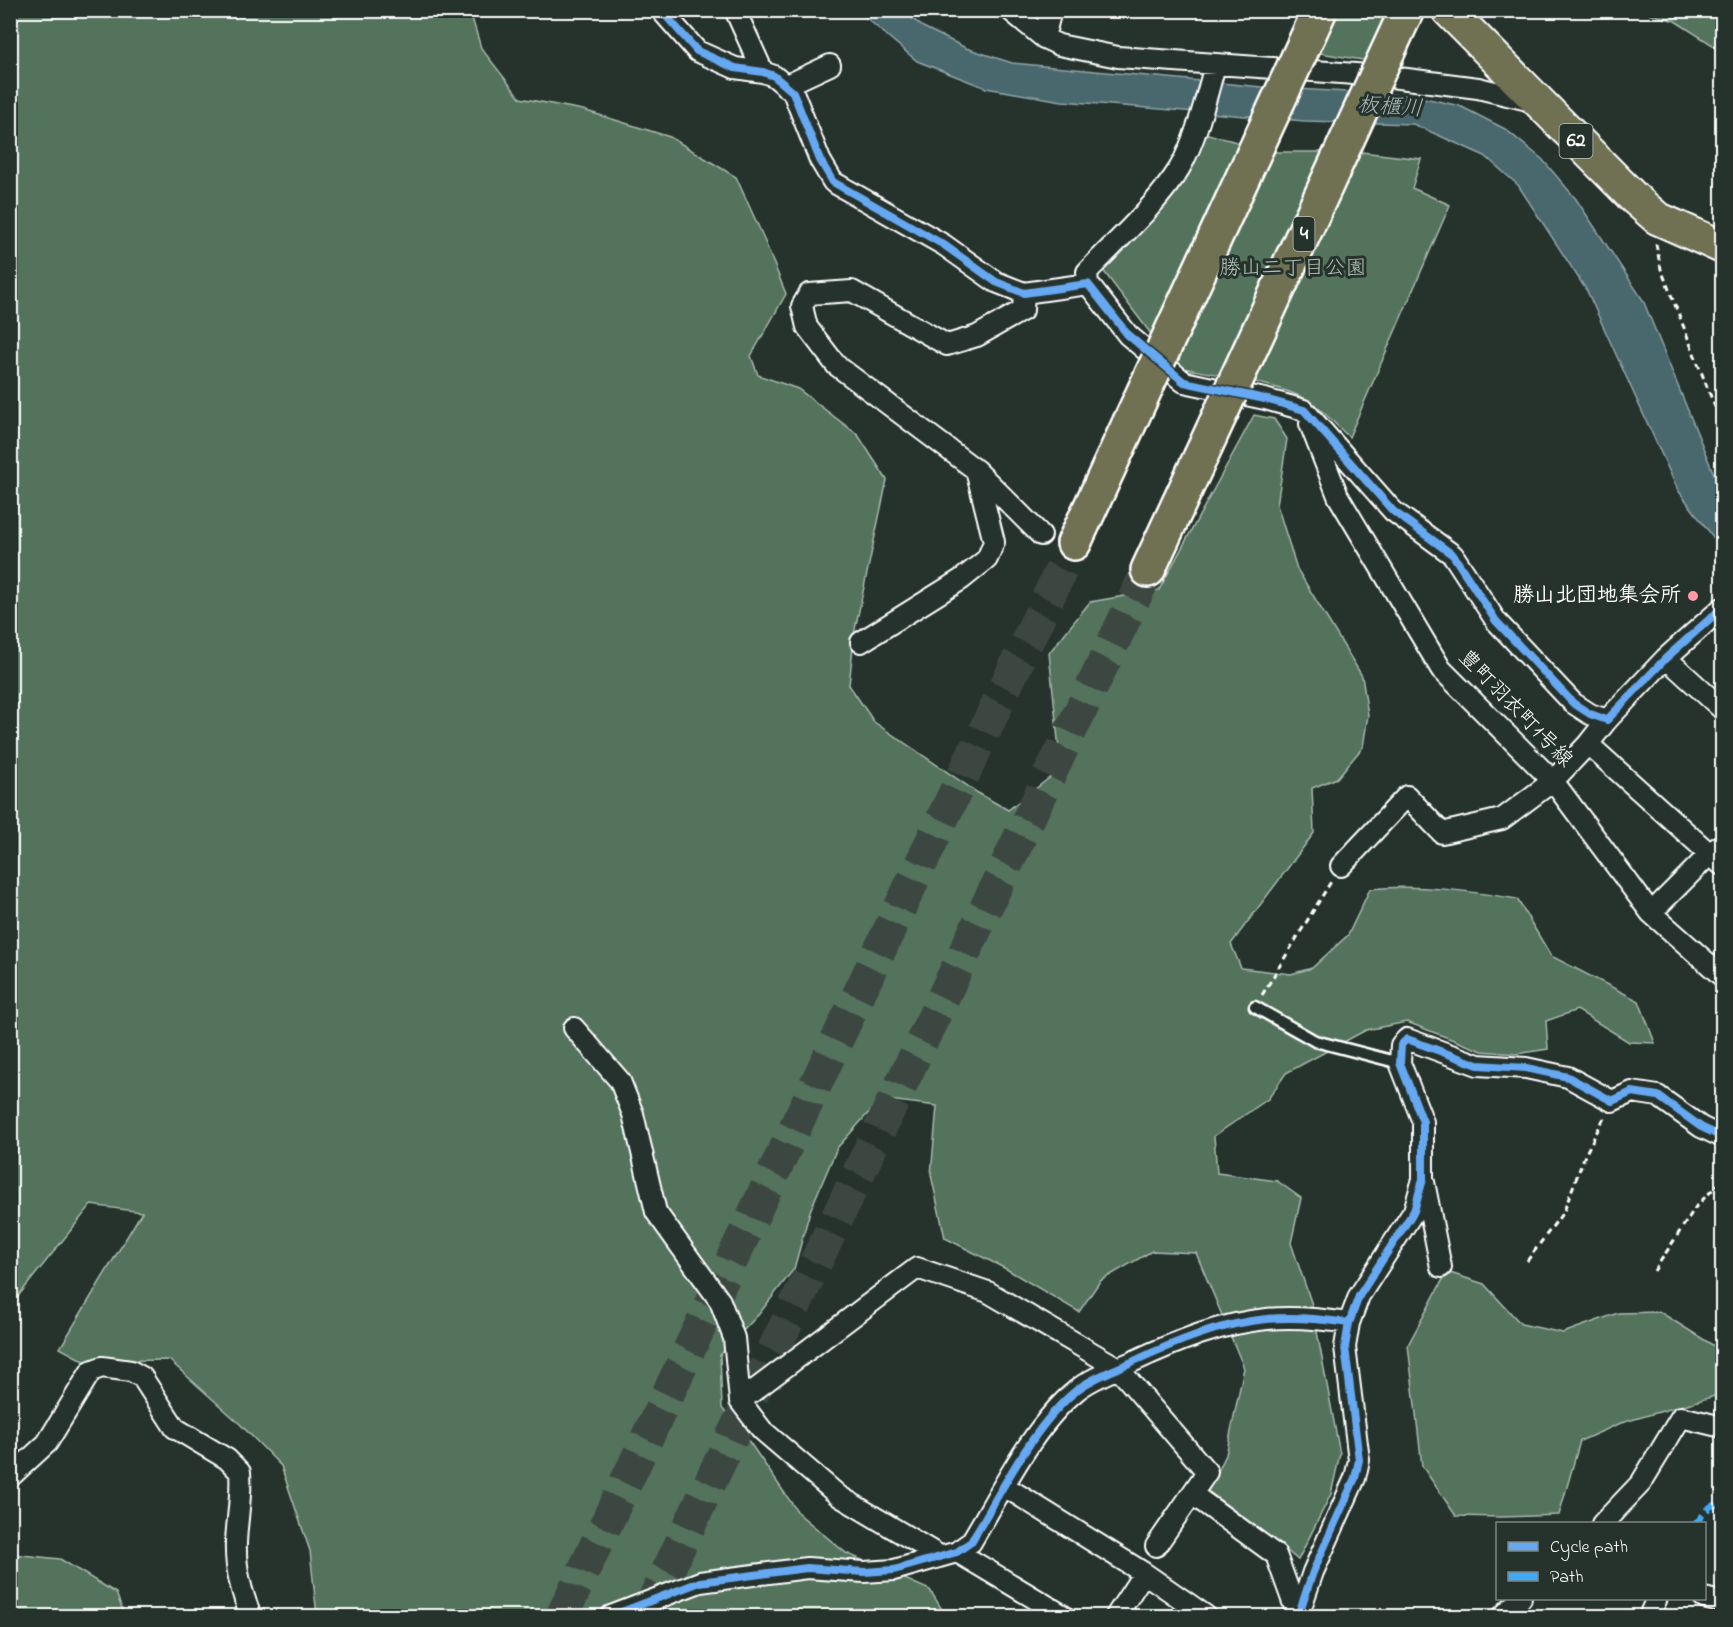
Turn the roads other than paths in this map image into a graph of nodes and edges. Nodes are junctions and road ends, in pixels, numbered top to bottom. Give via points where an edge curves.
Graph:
1 (661, 10) edge
2 (735, 10) edge
3 (1010, 10) edge
4 (1051, 10) edge
5 (1320, 10) edge
6 (1407, 10) edge
7 (1447, 12) edge
8 (1044, 38) junction
9 (830, 65) dead end
10 (1214, 69) junction
11 (763, 72) junction
12 (786, 86) junction
13 (1538, 102) junction
14 (1722, 247) edge
15 (1088, 284) junction
16 (1024, 293) junction
17 (1304, 410) junction
18 (976, 470) junction
19 (1041, 535) dead end
20 (1074, 543) tunnel mouth
21 (1148, 570) tunnel mouth
22 (1722, 608) edge
23 (861, 642) dead end
24 (1666, 658) junction
25 (1722, 709) edge
26 (1607, 720) junction
27 (1588, 744) junction
28 (1553, 781) junction
29 (1718, 854) edge
30 (1341, 866) road end
31 (1651, 913) junction
32 (1722, 976) edge
33 (1255, 1007) road end
34 (574, 1028) dead end
35 (1400, 1062) junction
36 (1722, 1137) edge
37 (1423, 1179) junction
38 (1441, 1267) dead end
39 (1349, 1323) junction
40 (1118, 1368) junction
41 (740, 1401) junction
42 (1722, 1427) edge
43 (10, 1478) edge
44 (1004, 1486) junction
45 (1192, 1494) junction
46 (1604, 1522) edge
47 (1156, 1546) dead end
48 (949, 1554) junction
49 (1144, 1573) junction
50 (1520, 1600) edge
51 (1657, 1600) edge
52 (1298, 1616) edge
53 (251, 1617) edge
54 (610, 1617) edge
55 (1064, 1617) edge
56 (1116, 1617) edge
57 (1206, 1617) edge
58 (1503, 1617) edge
59 (1649, 1617) edge

1 - 11 street via 697,51 735,68
2 - 11 street
3 - 8 street
4 - 8 street
5 - 20 highway, bridge
6 - 21 highway, 4, bridge
7 - 13 main road, 62
8 - 10 street via 1059,45 1118,57
9 - 12 street
10 - 13 street via 1383,76 1478,88
10 - 15 street via 1180,168 1087,272
11 - 12 street
12 - 16 street via 793,92 833,182 944,245 996,282
13 - 14 main road, 62 via 1657,218
15 - 16 street
15 - 17 street via 1128,335 1184,382
16 - 18 street via 1023,310 977,336 947,345 852,291 809,294 802,306 807,327 837,365
17 - 26 street via 1393,511 1453,555 1496,621 1573,703
17 - 28 street, 豊町羽衣町1号線 via 1338,496 1440,669
18 - 19 street
18 - 23 street via 994,542 987,559
22 - 24 street
24 - 25 street
24 - 26 street
26 - 27 street
27 - 28 street
27 - 29 street
28 - 30 street via 1502,819 1442,833 1407,796
28 - 31 street, 豊町羽衣町1号線
29 - 31 street
31 - 32 street, 豊町羽衣町1号線
33 - 35 lane via 1315,1041
34 - 41 street via 620,1081 633,1114 656,1212 720,1302 734,1338
35 - 36 street via 1401,1045 1407,1039 1478,1065 1526,1068 1568,1077 1612,1101 1632,1092 1658,1096
35 - 37 street via 1423,1122
37 - 38 street
37 - 39 street via 1414,1211 1359,1296
39 - 40 street via 1312,1318 1267,1319 1229,1326 1166,1346
39 - 52 street via 1345,1347 1359,1460
40 - 41 street via 988,1292 918,1268
40 - 44 street via 1078,1389 1053,1414
40 - 45 street via 1207,1472
41 - 48 street via 762,1430 839,1496
42 - 46 street via 1681,1417 1641,1483
43 - 53 street via 47,1443 91,1371 102,1367 131,1371 142,1377 175,1428 227,1459 240,1472 237,1567
44 - 48 street via 971,1542
44 - 49 street
45 - 47 street
45 - 52 street via 1276,1555
48 - 54 street via 894,1570 807,1568 700,1582
48 - 55 street
49 - 56 street
49 - 57 street
50 - 58 street
51 - 59 street

